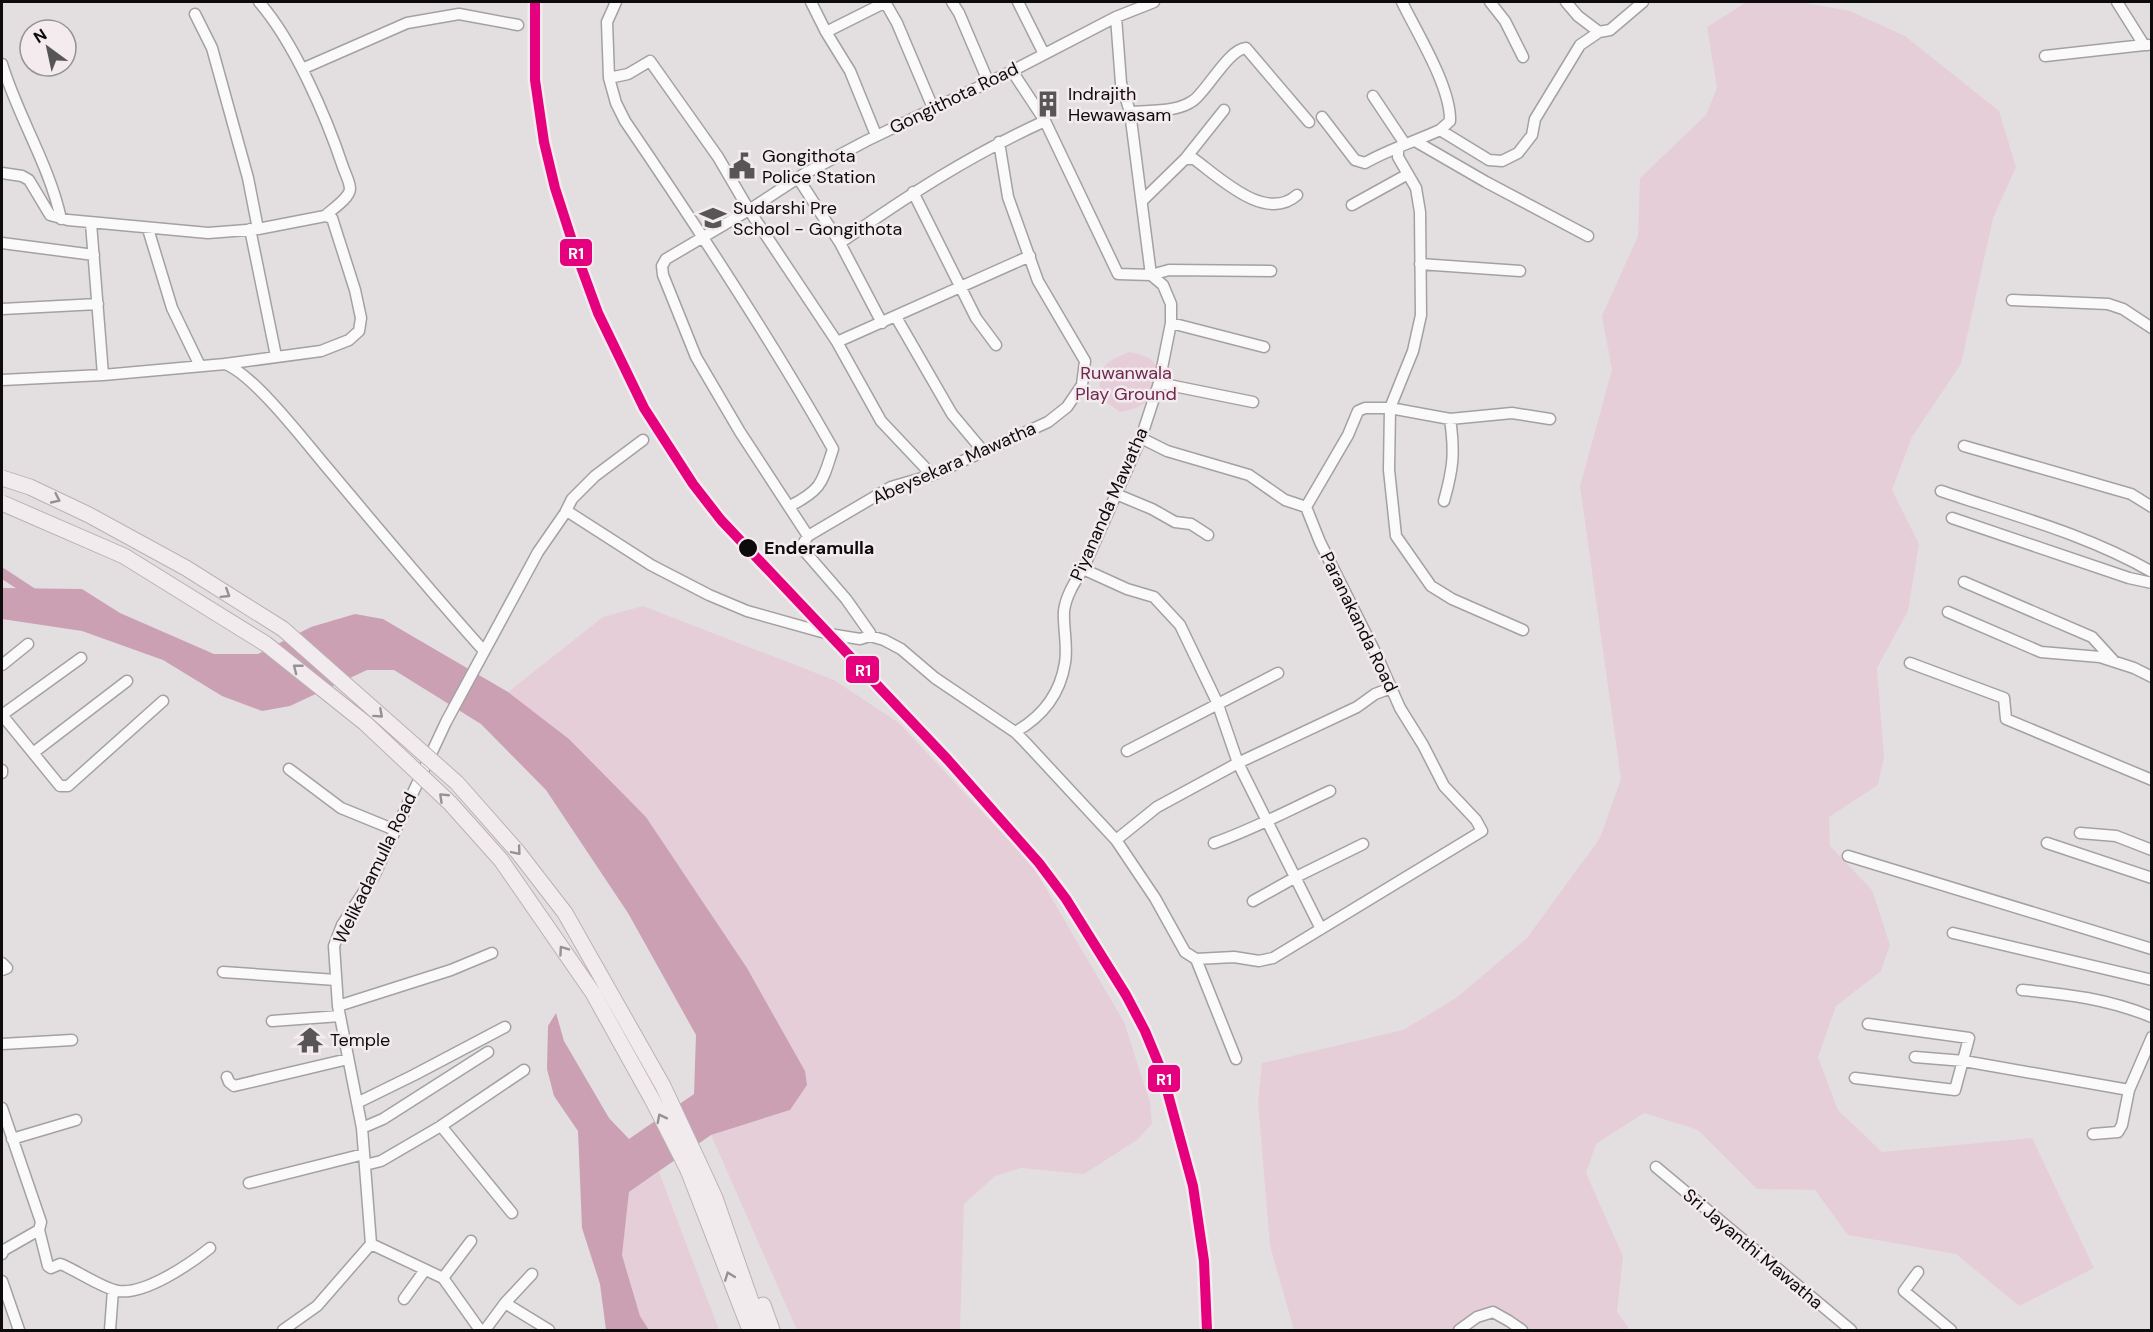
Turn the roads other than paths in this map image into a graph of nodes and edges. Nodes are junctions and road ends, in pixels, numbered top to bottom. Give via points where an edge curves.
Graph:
1 (259, 2) edge
2 (616, 2) edge
3 (811, 2) edge
4 (885, 2) edge
5 (952, 2) edge
6 (1018, 2) edge
7 (1154, 2) edge
8 (1402, 2) edge
9 (1490, 2) edge
10 (1566, 2) edge
11 (1643, 2) edge
12 (2117, 2) edge
13 (195, 14) dead end
14 (1116, 17) junction
15 (518, 25) dead end
16 (826, 32) junction
17 (1599, 32) junction
18 (2148, 45) edge
19 (1044, 54) junction
20 (2045, 56) dead end
21 (1523, 57) dead end
22 (2, 64) edge
23 (302, 69) junction
24 (1012, 71) junction
25 (609, 78) junction
26 (988, 81) junction
27 (1373, 96) dead end
28 (933, 108) junction
29 (1224, 110) dead end
30 (1130, 112) junction
31 (1322, 117) dead end
32 (1045, 121) junction
33 (1309, 122) dead end
34 (1440, 130) junction
35 (876, 135) junction
36 (999, 142) junction
37 (1406, 145) junction
38 (1185, 159) junction
39 (2, 173) edge
40 (1408, 174) junction
41 (798, 178) junction
42 (913, 192) junction
43 (1297, 195) dead end
44 (1142, 201) junction
45 (1352, 205) dead end
46 (748, 210) junction
47 (325, 216) junction
48 (61, 219) junction
49 (91, 223) junction
50 (148, 229) junction
51 (254, 229) junction
52 (704, 236) junction
53 (1588, 236) dead end
54 (2, 243) edge
55 (840, 243) junction
56 (94, 255) junction
57 (1030, 256) junction
58 (1420, 264) junction
59 (1271, 271) dead end
60 (1520, 271) dead end
61 (1151, 274) junction
62 (960, 287) junction
63 (2012, 300) dead end
64 (98, 304) junction
65 (2, 309) edge
66 (896, 317) junction
67 (882, 323) junction
68 (1171, 323) junction
69 (2151, 328) edge
70 (837, 342) junction
71 (996, 345) dead end
72 (1264, 347) dead end
73 (276, 356) junction
74 (225, 364) junction
75 (200, 366) junction
76 (103, 375) junction
77 (2, 380) edge
78 (1159, 383) junction
79 (1253, 402) dead end
80 (1390, 408) junction
81 (1450, 419) junction
82 (1550, 419) dead end
83 (1141, 438) junction
84 (643, 440) dead end
85 (1964, 446) dead end
86 (983, 451) junction
87 (932, 475) junction
88 (2, 478) edge
89 (1941, 492) dead end
90 (1116, 494) junction
91 (1444, 501) dead end
92 (2, 503) edge
93 (790, 506) junction
94 (1306, 507) junction
95 (2151, 507) edge
96 (565, 513) junction
97 (1952, 518) dead end
98 (1209, 535) dead end
99 (808, 536) junction
100 (1083, 569) junction
101 (2151, 572) edge
102 (1964, 582) dead end
103 (2151, 583) edge
104 (1948, 612) dead end
105 (1523, 630) dead end
106 (870, 636) junction
107 (28, 644) dead end
108 (484, 651) junction
109 (81, 658) dead end
110 (2114, 662) junction
111 (1910, 663) dead end
112 (2, 665) edge
113 (1278, 673) dead end
114 (2151, 677) edge
115 (127, 681) dead end
116 (1391, 688) junction
117 (163, 701) dead end
118 (1218, 702) junction
119 (2, 715) edge
120 (1015, 732) junction
121 (1127, 751) dead end
122 (33, 753) junction
123 (1238, 763) junction
124 (289, 769) dead end
125 (2151, 780) edge
126 (1329, 791) dead end
127 (1268, 819) junction
128 (395, 830) junction
129 (2080, 832) dead end
130 (1116, 840) junction
131 (1214, 843) dead end
132 (2047, 843) dead end
133 (1364, 844) dead end
134 (2151, 850) edge
135 (1848, 856) dead end
136 (1296, 877) junction
137 (2151, 878) edge
138 (1253, 901) dead end
139 (1321, 929) junction
140 (1953, 933) dead end
141 (2151, 949) edge
142 (492, 953) dead end
143 (1196, 959) junction
144 (2, 963) edge
145 (2, 970) edge
146 (223, 972) dead end
147 (336, 980) junction
148 (2151, 980) edge
149 (2022, 990) dead end
150 (339, 1011) junction
151 (2151, 1017) edge
152 (272, 1021) dead end
153 (1868, 1024) dead end
154 (505, 1027) dead end
155 (2151, 1036) edge
156 (72, 1040) dead end
157 (2, 1044) edge
158 (488, 1052) dead end
159 (1915, 1057) dead end
160 (348, 1059) junction
161 (1236, 1059) dead end
162 (1964, 1061) junction
163 (524, 1070) dead end
164 (227, 1077) dead end
165 (1855, 1078) dead end
166 (2129, 1090) junction
167 (357, 1103) junction
168 (2, 1108) edge
169 (76, 1120) dead end
170 (441, 1126) junction
171 (362, 1128) junction
172 (2093, 1134) dead end
173 (12, 1139) junction
174 (364, 1160) junction
175 (693, 1165) junction
176 (1656, 1167) dead end
177 (249, 1183) dead end
178 (715, 1198) junction
179 (512, 1214) dead end
180 (39, 1230) junction
181 (733, 1240) junction
182 (471, 1241) dead end
183 (371, 1244) junction
184 (210, 1248) dead end
185 (2, 1254) edge
186 (425, 1270) junction
187 (1918, 1272) dead end
188 (532, 1274) dead end
189 (443, 1278) junction
190 (2, 1281) edge
191 (113, 1290) junction
192 (405, 1299) dead end
193 (506, 1303) junction
194 (19, 1330) edge
195 (110, 1330) edge
196 (283, 1330) edge
197 (480, 1330) edge
198 (485, 1330) edge
199 (549, 1330) edge
200 (750, 1330) edge
201 (761, 1330) edge
202 (766, 1330) edge
203 (774, 1330) edge
204 (1459, 1330) edge
205 (1522, 1330) edge
206 (1851, 1330) edge
207 (1951, 1330) edge

1 - 23 street via 271,15
2 - 25 street via 607,22
3 - 16 street
4 - 16 street
4 - 28 street
5 - 26 street
6 - 19 street
7 - 14 street, Gongithota Road
8 - 34 street via 1438,75 1450,113 1450,121
9 - 21 street via 1505,21
10 - 17 street
11 - 17 street via 1610,30
12 - 18 street
13 - 51 street via 212,48 248,178
14 - 19 street, Gongithota Road
14 - 30 street via 1122,83
15 - 23 street via 459,14 407,23
16 - 35 street via 850,71
17 - 34 street via 1580,45 1535,120 1532,135 1518,153 1490,160
18 - 20 street
19 - 24 street, Gongithota Road
22 - 48 street via 10,92 49,174
23 - 47 street via 350,188 348,195
24 - 26 street, Gongithota Road
24 - 32 street
25 - 46 street via 628,74 650,61 718,157
25 - 52 street via 625,121
26 - 28 street, Gongithota Road
27 - 37 street
28 - 35 street, Gongithota Road
29 - 38 street
30 - 33 street via 1176,108 1194,100 1231,57 1246,48
30 - 44 street
31 - 37 street via 1355,160 1365,163
32 - 36 street
32 - 61 street via 1118,274
34 - 37 street
35 - 41 street, Gongithota Road
36 - 42 street
36 - 57 street, Abeysekara Mawatha via 1008,197
37 - 40 street via 1398,157
37 - 53 street
38 - 43 street via 1194,159 1255,202 1272,206 1289,202
38 - 44 street
39 - 48 street via 29,180 50,215
40 - 45 street
40 - 58 street via 1416,188 1420,212
41 - 46 street, Gongithota Road
41 - 55 street
42 - 55 street
42 - 62 street
44 - 61 street
46 - 52 street, Gongithota Road
46 - 70 street
47 - 51 street
47 - 73 street via 332,218 355,290 361,318 359,331 349,340 321,351
48 - 49 street
49 - 50 street
49 - 56 street
50 - 51 street via 208,233
50 - 75 street via 172,308
51 - 73 street
52 - 93 street via 832,449 822,484
52 - 93 street, Gongithota Road via 666,259 663,275 696,357
54 - 56 street
55 - 67 street
56 - 64 street
57 - 62 street
57 - 86 street, Abeysekara Mawatha via 1038,281 1085,361 1082,385 1068,407 1048,422
58 - 60 street
58 - 80 street via 1421,315 1413,351
59 - 61 street via 1169,270
61 - 68 street, Piyananda Mawatha via 1163,285 1172,304
62 - 66 street
62 - 71 street via 975,318
63 - 69 street via 2108,304
64 - 65 street
64 - 76 street
66 - 67 street
66 - 86 street via 952,414
67 - 70 street
68 - 72 street
68 - 78 street, Piyananda Mawatha
70 - 87 street via 881,421
73 - 74 street
74 - 75 street
74 - 108 street via 258,389
75 - 76 street
76 - 77 street
78 - 79 street
78 - 83 street, Piyananda Mawatha
80 - 81 street
80 - 94 street via 1358,411
80 - 105 street via 1389,470 1396,536 1431,586
81 - 82 street via 1512,413
81 - 91 street via 1454,448
83 - 90 street, Piyananda Mawatha
83 - 94 street via 1167,451 1249,475 1285,500
84 - 96 street, Welikadamulla Road via 595,476 572,499
85 - 95 street via 2131,494
86 - 87 street, Abeysekara Mawatha
87 - 99 street, Abeysekara Mawatha via 891,487
88 -> 175 highway, bridge via 89,515 186,568 283,629 457,783 565,913 663,1086
89 - 101 street via 2085,539
90 - 98 street
90 - 100 street, Piyananda Mawatha
175 -> 92 highway, bridge via 593,993 501,860 450,803 365,723 266,644 124,556
93 - 99 street
94 - 116 street, Paranakanda Road
96 - 106 street via 651,565 747,611 838,636
96 - 108 street, Welikadamulla Road via 538,552
97 - 103 street
99 - 106 street via 801,547 846,598
100 - 118 street via 1154,597 1180,625
100 - 120 street, Piyananda Mawatha via 1064,610 1065,662 1057,687 1048,706
102 - 110 street via 2092,638
104 - 110 street via 2041,652 2100,657
106 - 120 street via 901,649 935,678
107 - 112 street
108 - 128 street, Welikadamulla Road
109 - 119 street
110 - 114 street
111 - 125 street via 2004,698 2006,719
113 - 118 street
115 - 122 street
116 - 123 street
116 - 139 street, Paranakanda Road via 1444,786 1482,831
117 - 122 street via 68,786 60,786
118 - 121 street
118 - 123 street
119 - 122 street
120 - 130 street
123 - 127 street
123 - 130 street via 1157,807
124 - 128 street via 341,808
126 - 127 street
127 - 131 street
127 - 136 street
128 - 147 street, Welikadamulla Road via 374,876 342,925 334,946
129 - 134 street via 2116,836
130 - 143 street via 1185,952
132 - 137 street
133 - 136 street
135 - 141 street
136 - 138 street
136 - 139 street
139 - 143 street via 1273,958
140 - 148 street
142 - 150 street
143 - 161 street
144 - 145 street via 7,968
146 - 147 street
147 - 150 street, Welikadamulla Road
149 - 151 street via 2124,1005
150 - 152 street
150 - 160 street, Welikadamulla Road
153 - 162 street via 1969,1038
154 - 167 street
155 - 166 street
156 - 157 street
158 - 171 street via 383,1119
159 - 162 street
160 - 164 street via 234,1086
160 - 167 street, Welikadamulla Road
162 - 165 street via 1955,1090
162 - 166 street
163 - 170 street
166 - 172 street via 2118,1132
167 - 171 street, Welikadamulla Road
168 - 173 street
169 - 173 street
170 - 174 street via 381,1161
170 - 179 street
171 - 174 street, Welikadamulla Road
173 - 180 street via 41,1222
174 - 177 street
174 - 183 street, Welikadamulla Road
175 - 178 highway
200 -> 175 highway
176 - 206 street, Sri Jayanthi Mawatha
178 - 181 highway
178 - 201 highway
180 - 185 street
180 - 191 street via 48,1266 63,1265
181 - 202 highway
181 - 203 highway
182 - 189 street
183 - 186 street
183 - 196 street via 317,1306
184 - 191 street via 153,1284
186 - 189 street
186 - 192 street
187 - 207 street via 1904,1291
188 - 193 street
189 - 197 street
190 - 194 street
191 - 195 street
193 - 198 street
193 - 199 street
204 - 205 street via 1477,1317 1493,1312

